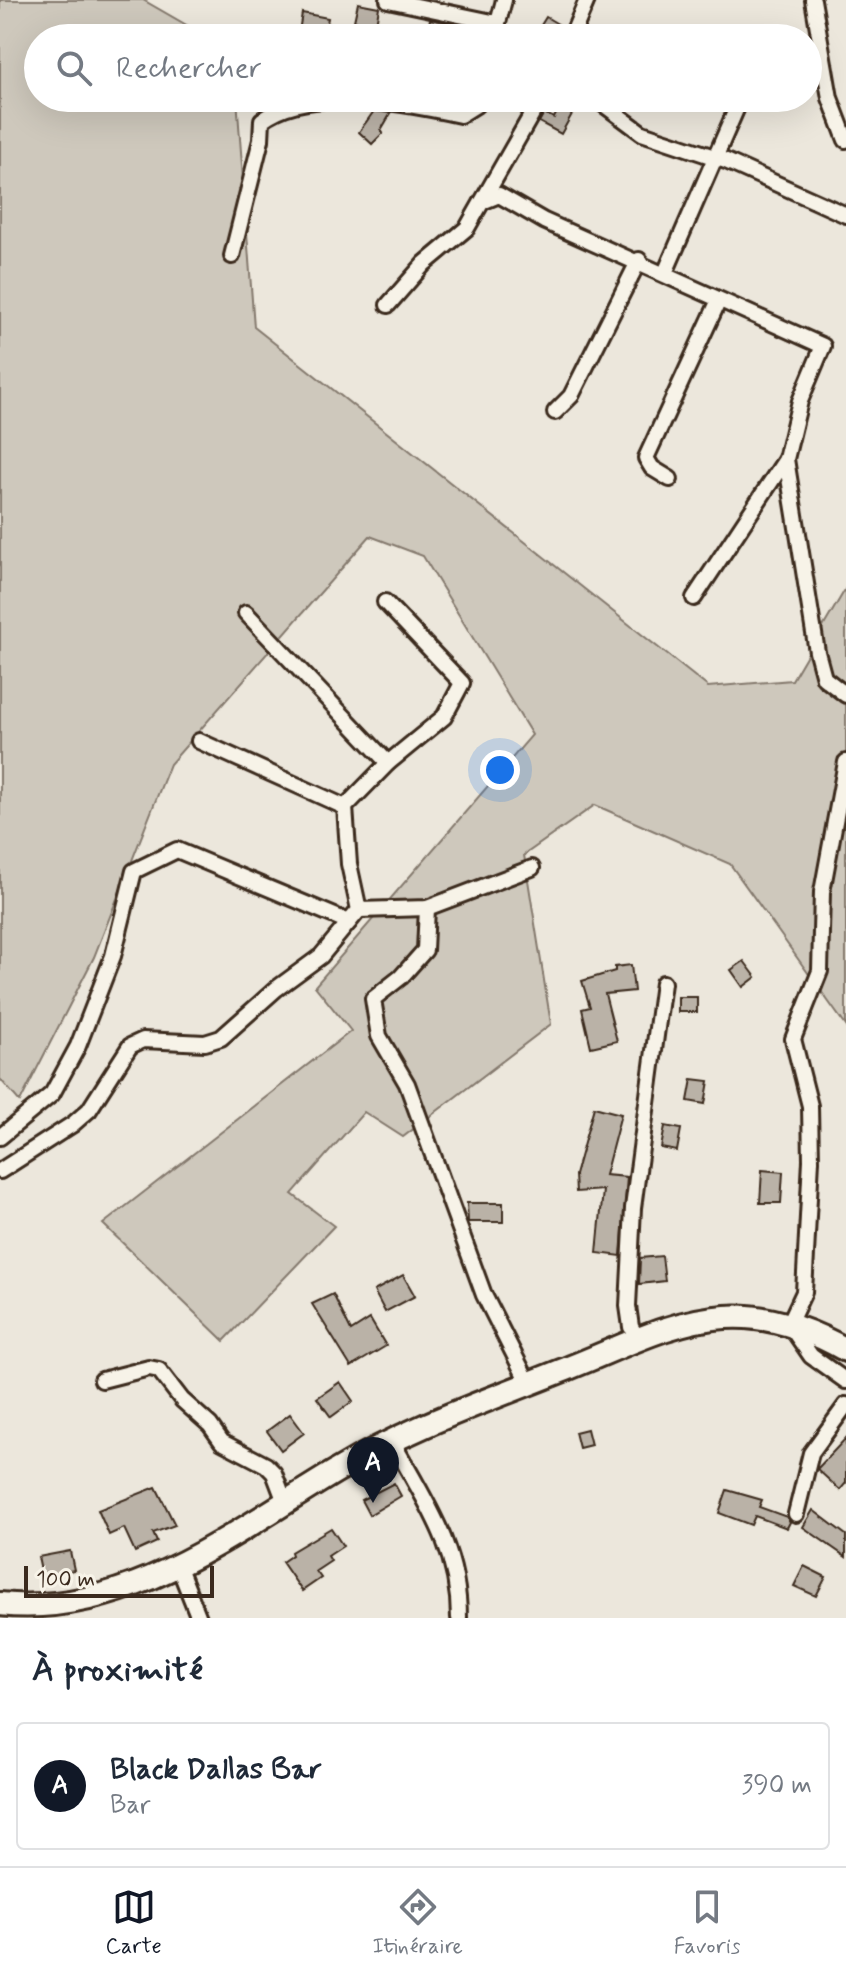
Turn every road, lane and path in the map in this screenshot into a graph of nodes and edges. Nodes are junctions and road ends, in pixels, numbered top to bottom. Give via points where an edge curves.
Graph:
1 (388, 0) edge
2 (504, 0) edge
3 (587, 0) edge
4 (813, 0) edge
5 (472, 24) edge
6 (498, 24) edge
7 (577, 24) edge
8 (817, 24) edge
9 (822, 52) edge
10 (272, 112) edge
11 (533, 112) edge
12 (614, 112) edge
13 (735, 112) edge
14 (846, 140) edge
15 (716, 158) junction
16 (482, 202) junction
17 (846, 215) edge
18 (232, 256) dead end
19 (639, 260) junction
20 (665, 273) junction
21 (719, 300) junction
22 (388, 305) dead end
23 (555, 412) dead end
24 (786, 459) junction
25 (670, 479) dead end
26 (694, 598) dead end
27 (385, 602) dead end
28 (246, 613) dead end
29 (846, 695) edge
30 (199, 741) dead end
31 (846, 762) edge
32 (388, 763) junction
33 (345, 807) junction
34 (532, 868) dead end
35 (427, 908) junction
36 (354, 916) junction
37 (663, 983) dead end
38 (0, 1137) edge
39 (0, 1171) edge
40 (789, 1324) junction
41 (639, 1340) junction
42 (846, 1350) edge
43 (102, 1380) dead end
44 (846, 1381) edge
45 (529, 1384) junction
46 (846, 1405) edge
47 (392, 1441) junction
48 (285, 1502) junction
49 (796, 1514) dead end
50 (180, 1570) junction
51 (0, 1604) edge
52 (199, 1618) edge
53 (459, 1618) edge

1 - 5 street
2 - 6 street
3 - 7 street
4 - 8 street
9 - 14 street via 830,98
10 - 18 street via 262,120
11 - 16 street
12 - 15 street via 642,133
13 - 15 street
15 - 17 street
15 - 20 street
16 - 19 street via 499,195 544,221
16 - 22 street via 467,228 424,264
19 - 20 street
19 - 23 street via 571,396
20 - 21 street
21 - 24 street via 823,346 800,401
21 - 25 street via 646,458
24 - 26 street
24 - 29 street via 817,652 824,678
27 - 32 street via 462,683 444,717
28 - 32 street
30 - 33 street
31 - 40 street via 822,892 820,971 793,1039 810,1106 811,1160 804,1292
32 - 33 street
33 - 36 street
34 - 35 street
35 - 36 street
35 - 45 street via 425,950 373,999 379,1036 407,1084 484,1295
36 - 38 street via 177,850 141,866 129,879 113,956 78,1046 52,1094
36 - 39 street via 321,956 221,1038 205,1043 143,1040 130,1046 89,1110
37 - 41 street via 633,1208 628,1306
40 - 41 main road via 727,1316 685,1323
40 - 42 main road
40 - 44 street via 811,1356
41 - 45 main road
43 - 48 street via 159,1370 222,1442 274,1473
45 - 47 main road
46 - 49 street via 811,1453
47 - 48 main road
47 - 53 street via 445,1536 456,1568
48 - 50 main road
50 - 51 main road via 98,1604 19,1609
50 - 52 street

